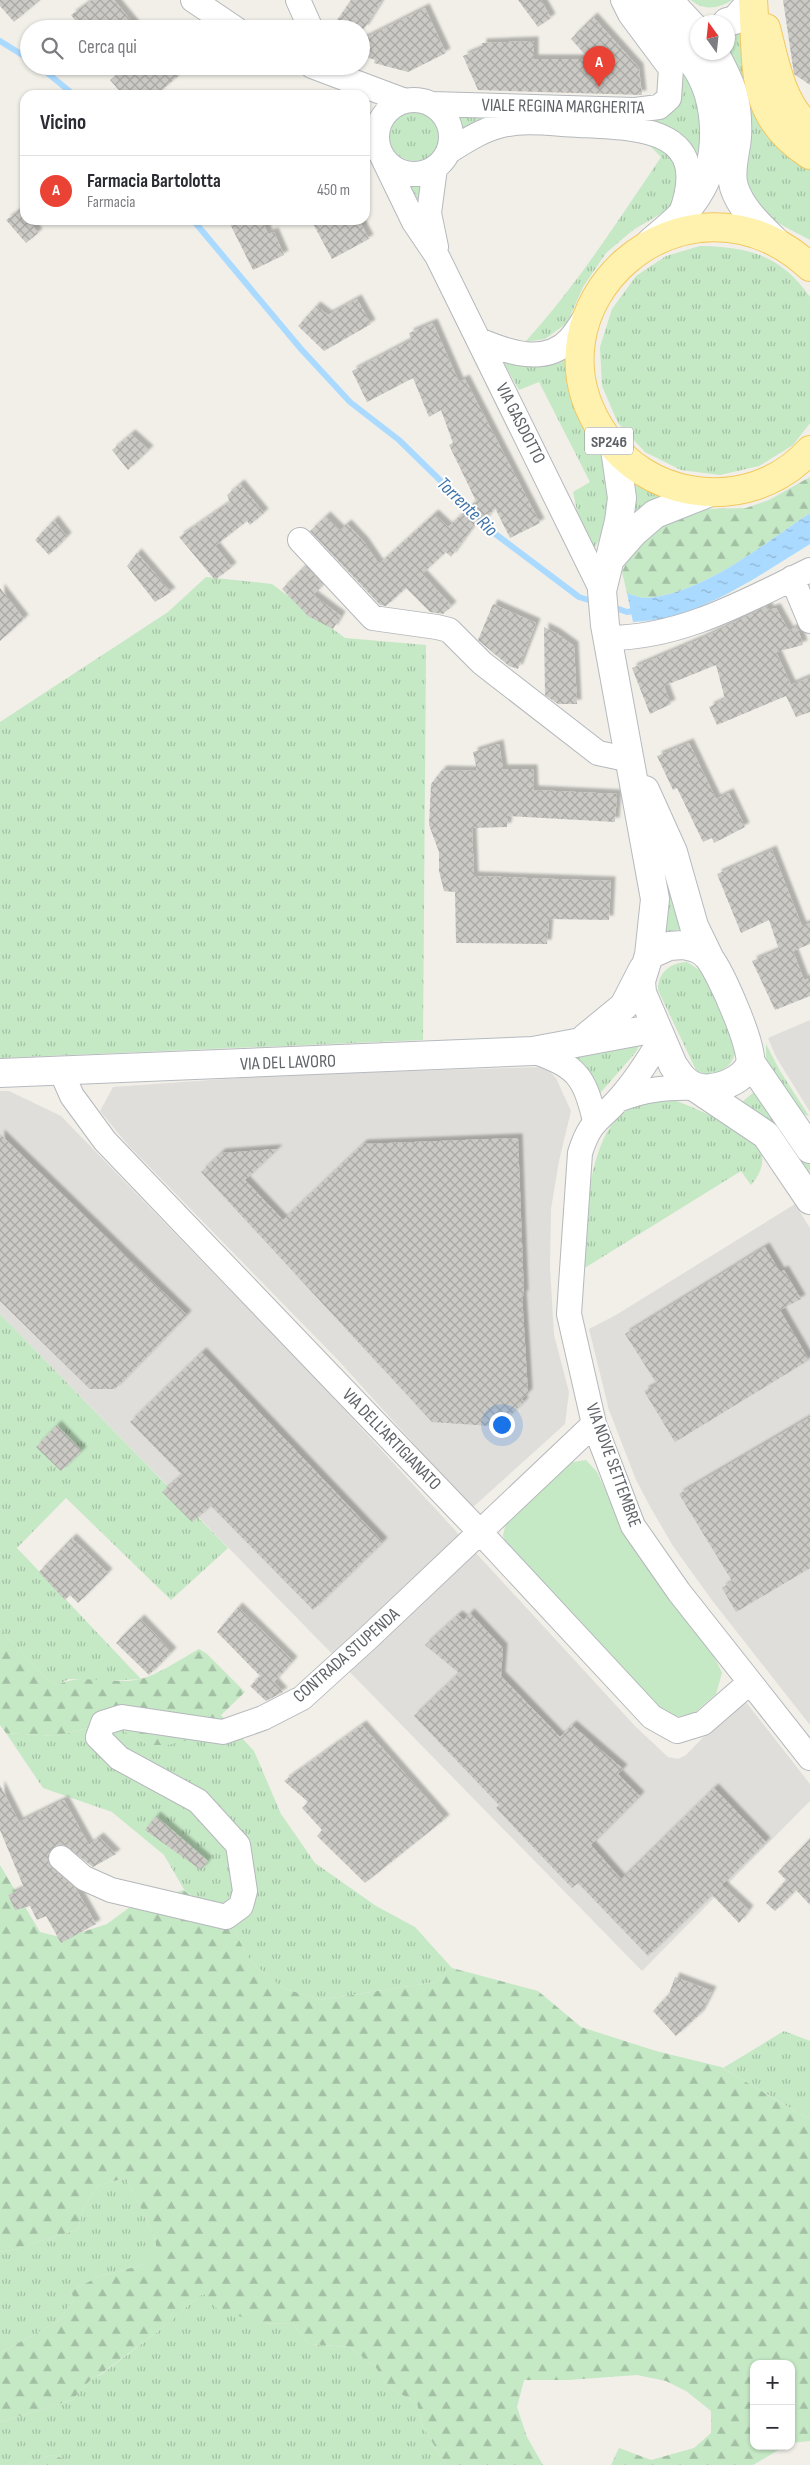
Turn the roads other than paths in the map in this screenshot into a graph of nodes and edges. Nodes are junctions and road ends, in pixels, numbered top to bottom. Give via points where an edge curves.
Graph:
1 (193, 0) edge
2 (623, 0) edge
3 (639, 0) edge
4 (668, 0) edge
5 (753, 0) edge
6 (759, 0) edge
7 (223, 20) edge
8 (735, 20) edge
9 (690, 22) edge
10 (718, 60) edge
11 (323, 75) edge
12 (335, 75) edge
13 (339, 90) edge
14 (405, 101) junction
15 (431, 104) junction
16 (810, 128) edge
17 (374, 137) edge
18 (810, 154) edge
19 (441, 160) junction
20 (679, 218) junction
21 (650, 243) junction
22 (798, 255) edge
23 (438, 256) junction
24 (590, 311) junction
25 (479, 340) junction
26 (615, 449) junction
27 (806, 459) edge
28 (708, 493) junction
29 (300, 540) dead end
30 (609, 560) junction
31 (801, 574) edge
32 (602, 591) junction
33 (810, 621) edge
34 (607, 631) junction
35 (631, 760) junction
36 (710, 959) junction
37 (647, 960) junction
38 (658, 1033) junction
39 (575, 1044) junction
40 (533, 1051) junction
41 (751, 1063) junction
42 (61, 1071) junction
43 (0, 1073) edge
44 (696, 1088) junction
45 (618, 1100) junction
46 (595, 1121) junction
47 (810, 1149) edge
48 (810, 1200) edge
49 (594, 1424) junction
50 (480, 1532) junction
51 (749, 1683) junction
52 (810, 1758) edge
53 (61, 1858) dead end

1 - 7 street
2 - 15 street, VIALE REGINA MARGHERITA via 671,69 669,98 659,107 608,110
3 - 20 main road via 695,64 711,100 712,146 708,177
4 - 9 main road
5 - 8 main road
5 - 18 main road via 758,87 782,132
6 - 16 main road via 774,62 788,100
10 - 22 main road via 731,84 737,110 733,184 739,200 750,215
11 - 13 street
12 - 14 street
14 - 15 street
14 - 17 street via 384,114
15 - 19 street via 446,119 450,130
17 - 19 street via 390,165 400,172 424,173
17 - 23 street, VIA GASDOTTO via 414,222
19 - 20 street, VIALE REGINA MARGHERITA via 483,132 501,126 528,123 634,128 674,143 688,171 689,187
19 - 23 street, VIA GASDOTTO via 429,213
20 - 21 main road
21 - 22 main road, SP246 via 680,231 712,227 745,230
21 - 24 main road, SP246 via 614,272
23 - 25 street, VIA GASDOTTO
24 - 25 street via 569,340 552,351 528,355
24 - 26 main road, SP246 via 582,339 581,368 586,398 597,425
25 - 32 street, VIA GASDOTTO
26 - 28 main road, SP246 via 641,472 673,487
26 - 30 main road via 622,498 620,521
27 - 28 main road, SP246 via 770,481 739,491
28 - 30 main road via 655,514
29 - 35 street via 373,618 449,630 482,663 598,753
30 - 32 main road
31 - 33 street
31 - 34 street via 704,620 655,635
32 - 34 main road
34 - 35 main road
35 - 36 main road via 673,852 694,926
35 - 37 main road via 655,899
36 - 37 main road via 696,947 683,945 669,946
36 - 41 main road via 747,1037
37 - 38 main road via 641,981 642,993
37 - 39 main road, VIA DEL LAVORO via 624,1006 595,1032
38 - 39 main road, VIA DEL LAVORO via 608,1036
38 - 44 main road via 680,1076
38 - 45 street, VIA NOVE SETTEMBRE via 643,1068
39 - 40 main road, VIA DEL LAVORO
40 - 42 main road, VIA DEL LAVORO
40 - 46 street via 563,1062 583,1081
41 - 44 main road via 745,1072 722,1086
41 - 47 main road
42 - 43 main road, VIA DEL LAVORO
42 - 50 street, VIA DELL'ARTIGIANATO via 72,1096 105,1141
44 - 45 street, VIA NOVE SETTEMBRE via 669,1087
44 - 48 main road via 766,1135
45 - 46 street, VIA NOVE SETTEMBRE
46 - 49 street, VIA NOVE SETTEMBRE via 580,1152 569,1314
49 - 50 street
49 - 51 street, VIA NOVE SETTEMBRE via 633,1526
50 - 51 street, VIA DELL'ARTIGIANATO via 652,1717 677,1731 703,1723
50 - 53 street, CONTRADA STUPENDA via 302,1698 263,1718 223,1732 122,1717 103,1723 98,1738 119,1758 198,1801 238,1846 245,1891 241,1906 226,1916 111,1890 84,1878
51 - 52 street, VIA NOVE SETTEMBRE

